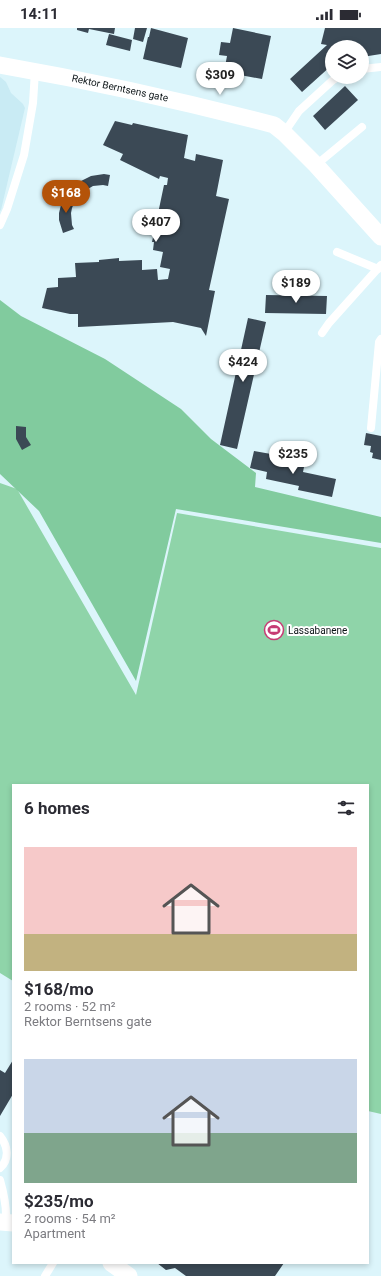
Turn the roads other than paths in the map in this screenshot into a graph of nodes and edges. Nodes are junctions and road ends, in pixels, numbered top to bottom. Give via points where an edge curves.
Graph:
1 (0, 65) edge
2 (381, 67) edge
3 (369, 69) edge
4 (35, 71) junction
5 (329, 84) edge
6 (362, 126) dead end
7 (284, 133) junction
8 (316, 165) junction
9 (0, 225) edge
10 (381, 237) edge
11 (337, 252) dead end
12 (380, 267) edge
13 (322, 333) dead end
14 (381, 339) edge
15 (371, 428) dead end
16 (0, 1136) edge
17 (0, 1168) edge
18 (0, 1180) edge
19 (6, 1222) edge
20 (52, 1264) edge
21 (112, 1264) edge
22 (45, 1276) edge
23 (129, 1276) edge

1 - 4 street, Rektor Berntsens gate
2 - 3 lane
4 - 7 street, Rektor Berntsens gate via 202,107 274,125
4 - 9 lane via 33,103 24,155
5 - 7 lane via 299,111
6 - 8 lane
7 - 8 street, Rektor Berntsens gate
8 - 10 street, Rektor Berntsens gate
11 - 12 lane
12 - 13 lane
14 - 15 lane
16 - 17 lane via 7,1151 3,1166
18 - 19 lane via 5,1195
20 - 22 lane
21 - 23 street

